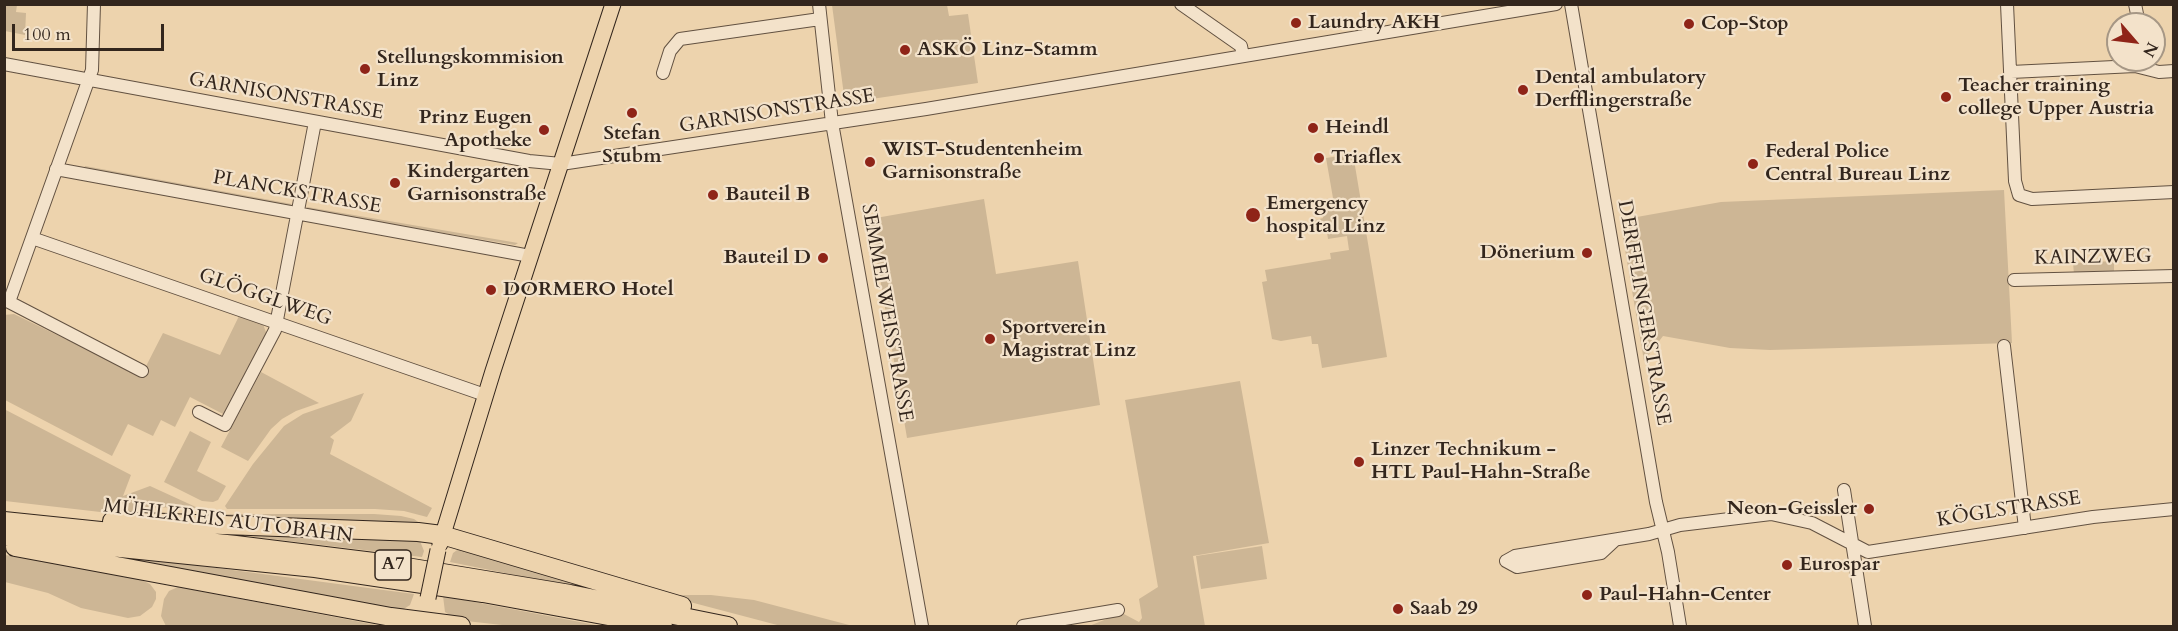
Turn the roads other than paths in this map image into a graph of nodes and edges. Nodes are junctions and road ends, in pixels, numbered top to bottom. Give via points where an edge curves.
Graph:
1 (94, 4) edge
2 (613, 4) edge
3 (819, 4) edge
4 (1181, 4) edge
5 (1556, 4) edge
6 (1571, 4) edge
7 (2007, 4) edge
8 (820, 19) junction
9 (1243, 56) junction
10 (4, 64) edge
11 (2106, 67) edge
12 (2011, 72) junction
13 (663, 73) dead end
14 (89, 80) junction
15 (315, 122) junction
16 (832, 123) junction
17 (561, 164) junction
18 (56, 169) junction
19 (2174, 192) edge
20 (298, 213) junction
21 (32, 238) junction
22 (531, 256) junction
23 (2174, 276) edge
24 (2014, 280) dead end
25 (7, 303) edge
26 (278, 323) junction
27 (2004, 346) dead end
28 (142, 371) dead end
29 (485, 395) junction
30 (200, 412) dead end
31 (1844, 490) dead end
32 (2174, 509) edge
33 (4, 521) edge
34 (55, 526) junction
35 (2025, 528) junction
36 (1662, 530) junction
37 (4, 536) edge
38 (1616, 539) junction
39 (4, 543) edge
40 (440, 543) junction
41 (1852, 543) junction
42 (1118, 610) dead end
43 (424, 624) edge
44 (461, 627) edge
45 (663, 627) edge
46 (728, 627) edge
47 (737, 627) edge
48 (922, 627) edge
49 (1023, 627) edge
50 (1680, 627) edge
51 (1865, 627) edge

1 - 14 street
2 - 17 main road
3 - 8 street, SEMMELWEISSTRASSE
4 - 9 street via 1241,46
5 - 9 street, GARNISONSTRASSE
6 - 36 street, DERFFLINGERSTRASSE
7 - 12 street
8 - 13 street via 680,39 670,51
8 - 16 street, SEMMELWEISSTRASSE
9 - 16 street, GARNISONSTRASSE
10 - 14 street, GARNISONSTRASSE
11 - 12 street
12 - 19 street via 2015,181 2019,195 2032,199
14 - 15 street, GARNISONSTRASSE
14 - 18 street
15 - 17 street, GARNISONSTRASSE
15 - 20 street
16 - 17 street, GARNISONSTRASSE
16 - 48 street, SEMMELWEISSTRASSE
17 - 22 main road
18 - 20 street, PLANCKSTRASSE
18 - 21 street
20 - 22 street, PLANCKSTRASSE
20 - 26 street
21 - 25 street
21 - 26 street, GLÖGGLWEG
22 - 29 main road
23 - 24 street, KAINZWEG
25 - 28 street
26 - 29 street, GLÖGGLWEG
26 - 30 street via 225,425
27 - 35 street
29 - 40 main road
31 - 41 street
32 - 35 street, KÖGLSTRASSE
33 - 34 highway, MÜHLKREIS AUTOBAHN / A7
34 - 40 highway via 128,521 349,528
34 - 46 highway, MÜHLKREIS AUTOBAHN / A7 via 382,563 570,594
35 - 41 street, KÖGLSTRASSE via 1868,552
36 - 38 street, KÖGLSTRASSE
36 - 41 street, KÖGLSTRASSE via 1771,514 1812,523
36 - 50 street, DERFFLINGERSTRASSE
37 - 45 highway, MÜHLKREIS AUTOBAHN / A7 via 315,568 483,593
38 - 38 street, KÖGLSTRASSE via 1515,556 1506,561 1518,567 1601,553
39 - 43 highway
40 - 43 main road, bridge
40 - 47 highway via 696,609
41 - 51 street
42 - 49 street
43 - 44 highway

